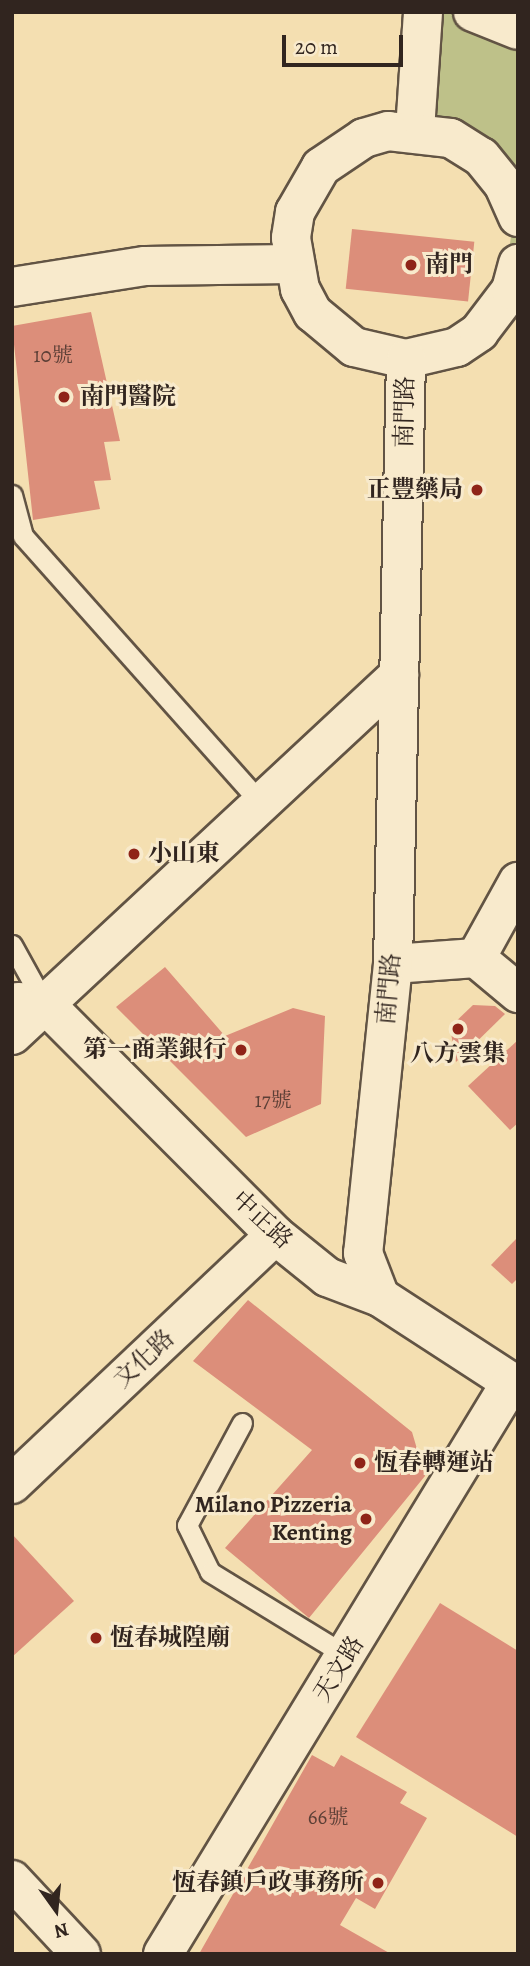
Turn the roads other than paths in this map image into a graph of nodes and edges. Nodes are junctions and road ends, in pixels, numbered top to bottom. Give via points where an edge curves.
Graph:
1 (423, 12) edge
2 (473, 12) edge
3 (518, 30) edge
4 (415, 130) junction
5 (518, 217) edge
6 (292, 264) junction
7 (516, 283) edge
8 (12, 287) edge
9 (406, 359) junction
10 (12, 495) edge
11 (18, 542) edge
12 (399, 675) junction
13 (261, 803) junction
14 (518, 882) edge
15 (12, 945) edge
16 (476, 958) junction
17 (393, 964) junction
18 (518, 992) edge
19 (28, 1002) edge
20 (12, 1035) edge
21 (275, 1235) junction
22 (380, 1297) junction
23 (514, 1385) edge
24 (242, 1423) dead end
25 (12, 1484) edge
26 (347, 1656) junction
27 (12, 1880) edge
28 (81, 1954) edge
29 (163, 1954) edge

1 - 4 street
2 - 3 street
4 - 5 street via 450,138 481,157 504,185
4 - 6 street via 363,138 321,167 295,212
6 - 8 street via 145,266
6 - 9 street via 313,313 332,332 366,351
7 - 9 street via 498,313 457,347
9 - 12 street, 南門路
10 - 11 lane
11 - 13 lane
12 - 13 street
12 - 17 street, 南門路
13 - 19 street
14 - 16 street
15 - 19 lane
16 - 17 street
16 - 18 street
17 - 22 street, 南門路 via 362,1227 363,1253
19 - 20 street
19 - 21 street, 中正路
21 - 22 street, 中正路 via 327,1277
21 - 25 street, 文化路
22 - 23 street, 中正路
23 - 26 street, 天文路
24 - 26 lane via 187,1525 210,1572
26 - 29 street, 天文路
27 - 28 street

